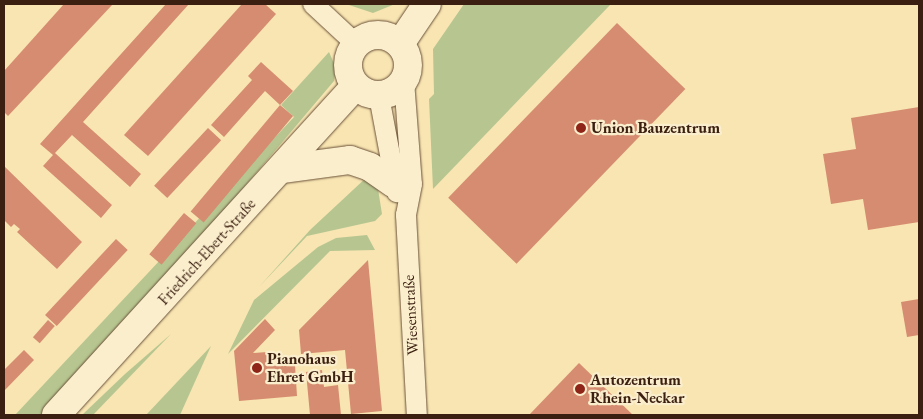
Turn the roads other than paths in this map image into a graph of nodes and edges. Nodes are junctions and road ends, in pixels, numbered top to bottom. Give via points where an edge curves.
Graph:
1 (313, 4) edge
2 (427, 4) edge
3 (356, 44) junction
4 (400, 44) junction
5 (404, 81) junction
6 (367, 91) junction
7 (282, 169) junction
8 (394, 184) junction
9 (406, 214) junction
10 (56, 415) edge
11 (417, 415) edge

1 - 3 street
2 - 4 street
3 - 4 street via 383,35
3 - 6 street via 347,65
4 - 5 street via 408,62
5 - 6 street via 392,92
5 - 9 street, Wiesenstraße via 412,184
6 - 7 street, Friedrich-Ebert-Straße
6 - 8 street, Wiesenstraße
7 - 8 street via 350,160 370,167
7 - 10 street, Friedrich-Ebert-Straße
8 - 9 street, Wiesenstraße
9 - 11 street, Wiesenstraße

